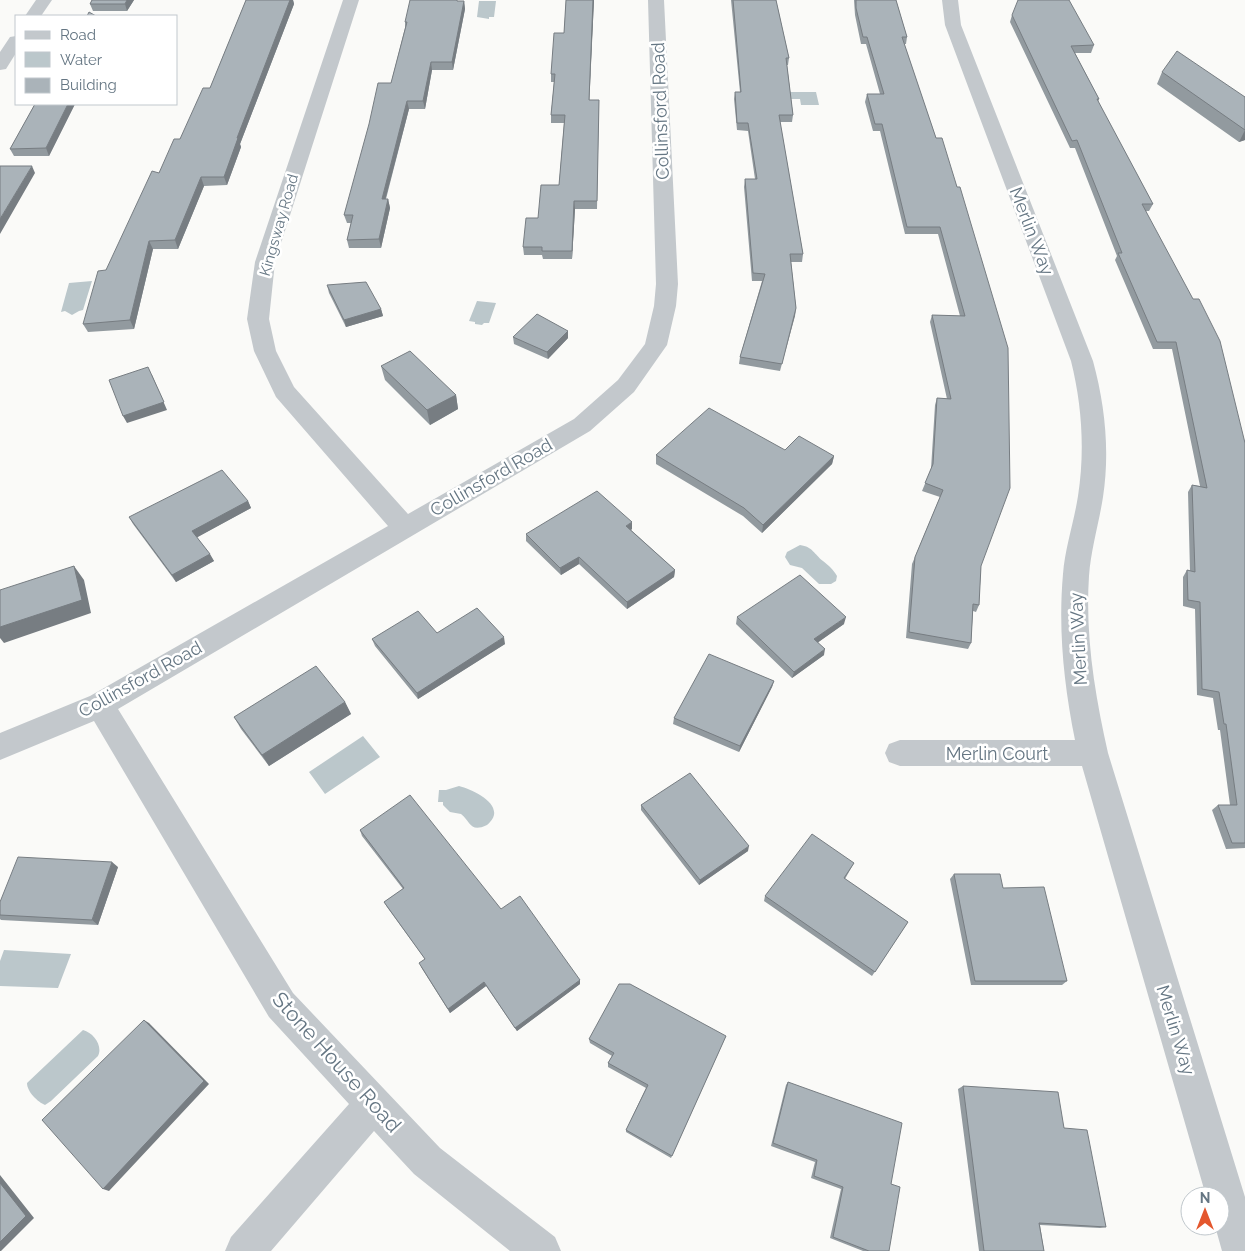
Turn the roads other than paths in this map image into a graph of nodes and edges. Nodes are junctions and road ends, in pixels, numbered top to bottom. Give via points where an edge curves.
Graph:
1 (44, 0) edge
2 (351, 0) edge
3 (656, 0) edge
4 (950, 0) edge
5 (34, 15) edge
6 (15, 42) edge
7 (0, 65) edge
8 (404, 527) junction
9 (100, 705) junction
10 (0, 747) edge
11 (900, 754) dead end
12 (1093, 754) junction
13 (373, 1104) junction
14 (245, 1251) edge
15 (541, 1251) edge
16 (1242, 1251) edge

1 - 5 street
2 - 8 street, Kingsway Road via 265,262 258,319 265,351 284,390
3 - 8 street, Collinsford Road via 667,284 656,346 626,386 582,425
4 - 12 street, Merlin Way via 954,25 1082,361 1089,387 1094,457 1076,574 1074,623 1081,699
6 - 7 street
8 - 9 street, Collinsford Road
9 - 10 street, Collinsford Road
9 - 13 street, Stone House Road via 281,1004
11 - 12 street, Merlin Court
12 - 16 street, Merlin Way
13 - 14 street
13 - 15 street, Stone House Road via 427,1161

